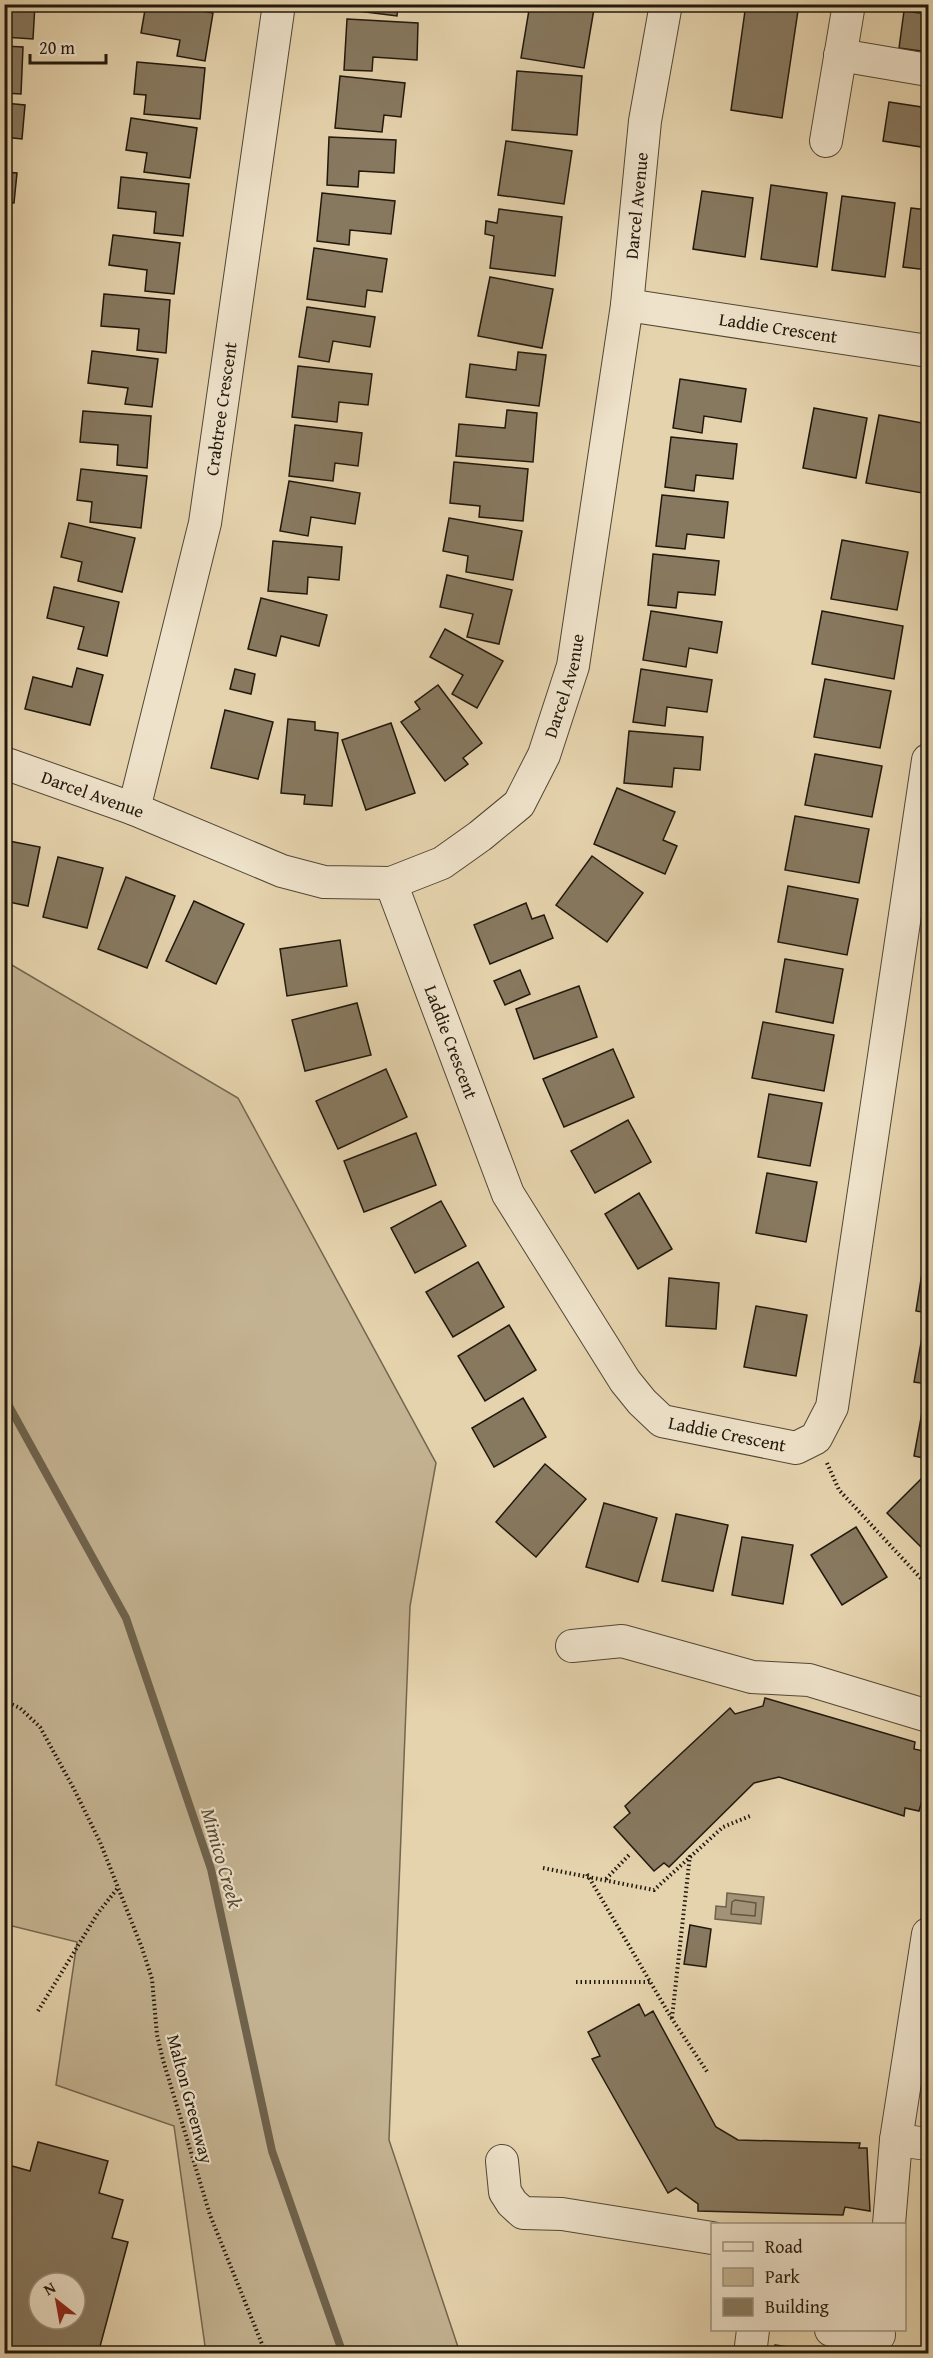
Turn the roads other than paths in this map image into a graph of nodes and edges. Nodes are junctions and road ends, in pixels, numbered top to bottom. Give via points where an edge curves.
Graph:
1 (279, 4) edge
2 (666, 4) edge
3 (849, 4) edge
4 (840, 55) junction
5 (928, 70) edge
6 (826, 141) dead end
7 (627, 305) junction
8 (928, 351) edge
9 (928, 760) edge
10 (4, 763) edge
11 (134, 809) junction
12 (391, 883) junction
13 (572, 1646) dead end
14 (928, 1716) edge
15 (928, 1934) edge
16 (896, 2140) junction
17 (928, 2144) edge
18 (502, 2161) dead end
19 (889, 2223) edge
20 (711, 2238) edge
21 (753, 2331) edge
22 (836, 2331) edge
23 (878, 2339) edge
24 (750, 2354) edge

1 - 11 street, Crabtree Crescent via 205,523
2 - 7 street, Darcel Avenue via 645,121
3 - 4 street
4 - 5 street
4 - 6 street
7 - 8 street, Laddie Crescent
7 - 12 street, Darcel Avenue via 573,666 544,755 519,804 442,863
9 - 12 street, Laddie Crescent via 832,1407 816,1438 796,1448 662,1421 625,1381 508,1194
10 - 11 street, Darcel Avenue
11 - 12 street, Darcel Avenue via 282,871 324,882
13 - 14 street via 622,1641 752,1677 808,1680
15 - 16 street
16 - 17 street
16 - 19 street
18 - 20 street via 505,2192 523,2213 562,2214
21 - 24 street
22 - 23 street

